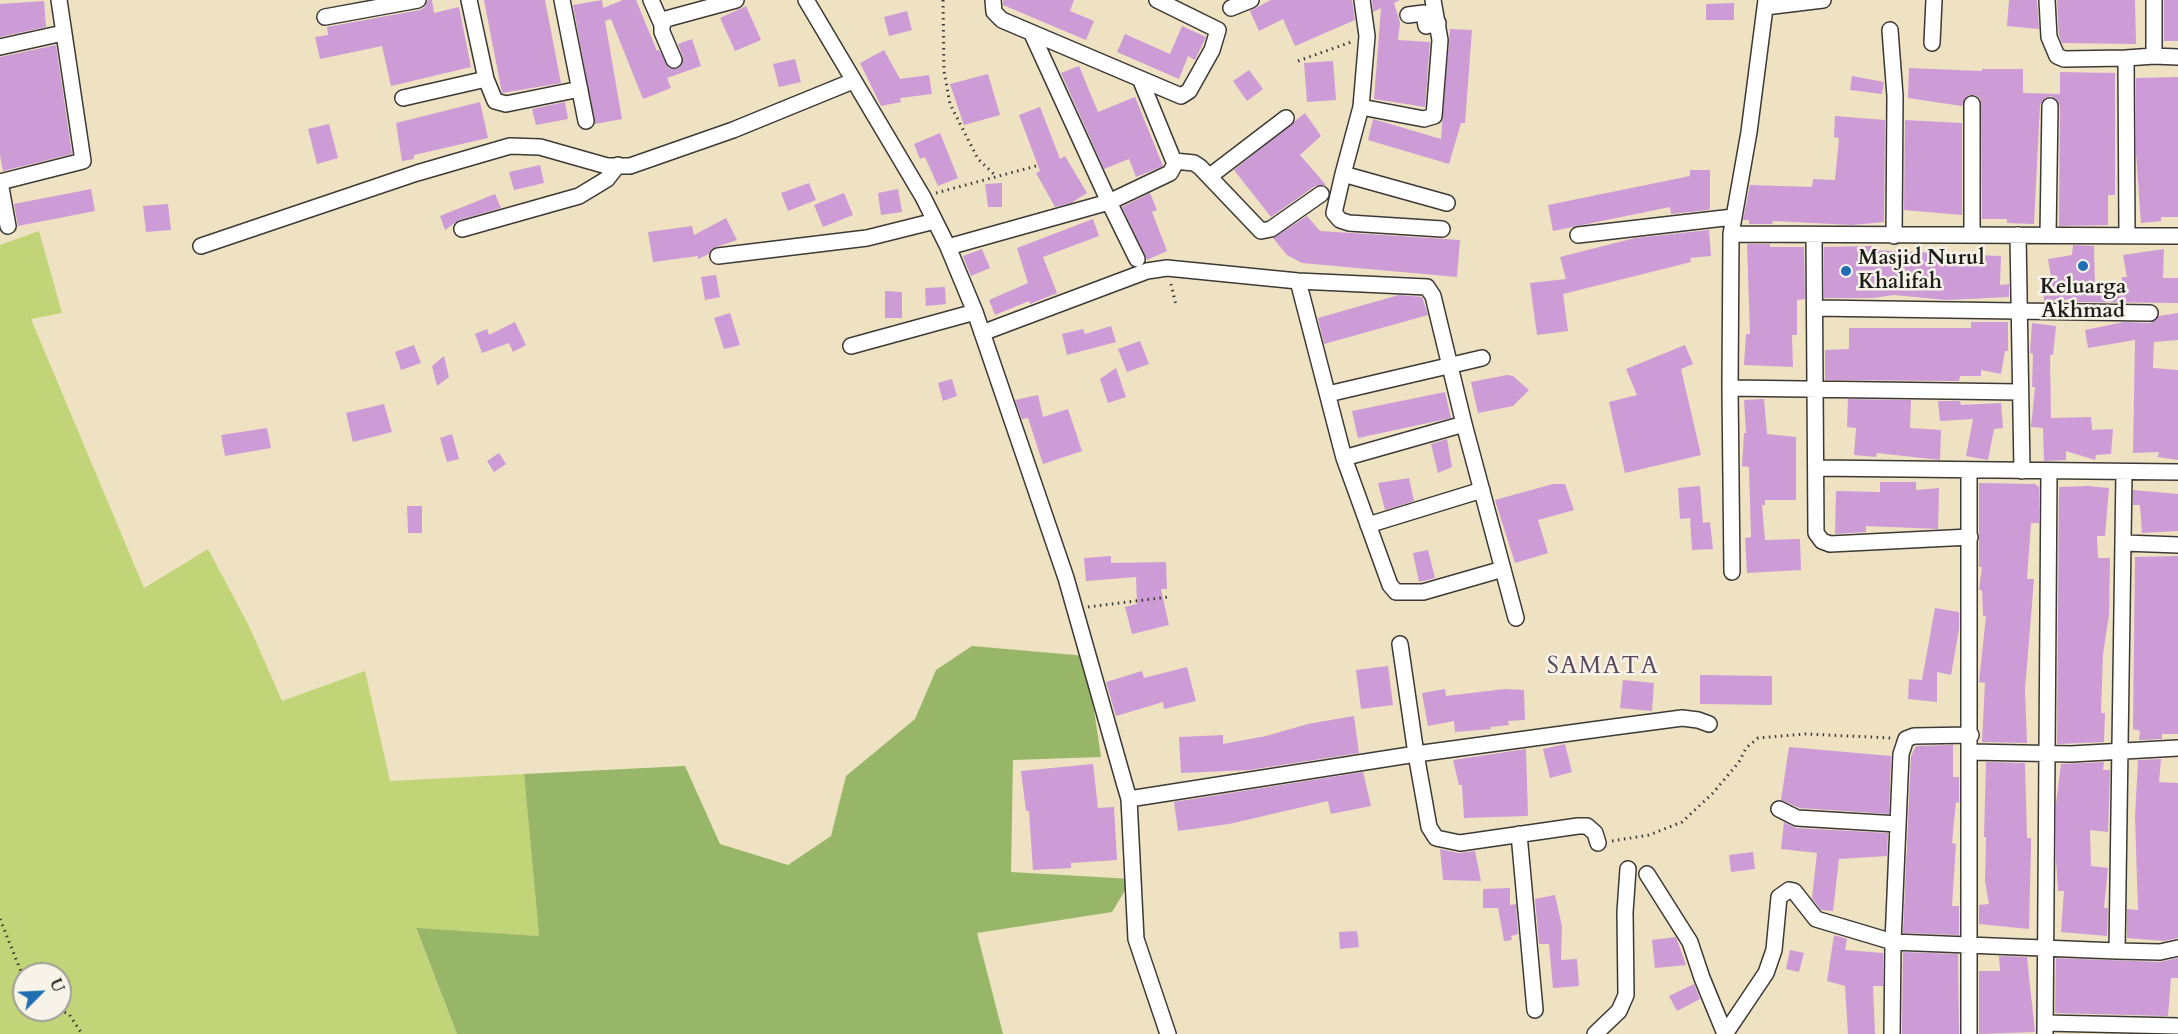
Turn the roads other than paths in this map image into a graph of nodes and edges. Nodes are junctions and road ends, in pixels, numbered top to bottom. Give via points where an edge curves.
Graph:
1 (59, 0) edge
2 (418, 0) edge
3 (470, 0) edge
4 (562, 0) edge
5 (651, 0) edge
6 (736, 0) edge
7 (806, 0) edge
8 (993, 0) edge
9 (1157, 0) edge
10 (1251, 0) edge
11 (1362, 0) edge
12 (1433, 0) edge
13 (1823, 0) edge
14 (1934, 0) edge
15 (2047, 0) edge
16 (2154, 0) edge
17 (1765, 3) edge
18 (1232, 8) dead end
19 (1408, 15) dead end
20 (325, 17) dead end
21 (1437, 23) junction
22 (662, 25) junction
23 (1890, 30) dead end
24 (63, 33) junction
25 (1032, 34) junction
26 (1932, 43) dead end
27 (0, 47) edge
28 (2154, 56) junction
29 (2178, 57) edge
30 (2126, 58) junction
31 (674, 60) dead end
32 (486, 79) junction
33 (853, 81) junction
34 (1141, 81) junction
35 (580, 89) junction
36 (403, 98) dead end
37 (1972, 104) dead end
38 (2050, 106) dead end
39 (1361, 107) junction
40 (1286, 118) dead end
41 (586, 121) dead end
42 (1174, 161) junction
43 (618, 165) junction
44 (1343, 174) junction
45 (1210, 176) junction
46 (0, 181) edge
47 (1321, 194) dead end
48 (1109, 202) junction
49 (1447, 203) dead end
50 (1733, 217) junction
51 (935, 221) junction
52 (8, 226) dead end
53 (462, 229) dead end
54 (1442, 229) dead end
55 (1731, 234) junction
56 (1972, 234) junction
57 (1578, 235) dead end
58 (2018, 235) junction
59 (2048, 235) junction
60 (2127, 235) junction
61 (1814, 236) junction
62 (1894, 236) junction
63 (2178, 236) edge
64 (201, 246) dead end
65 (948, 247) junction
66 (718, 256) dead end
67 (1137, 259) dead end
68 (1298, 281) junction
69 (1816, 308) junction
70 (975, 312) junction
71 (2021, 313) junction
72 (2150, 313) dead end
73 (982, 333) junction
74 (851, 346) dead end
75 (1482, 358) dead end
76 (1449, 365) junction
77 (1730, 388) junction
78 (1814, 390) junction
79 (2020, 392) junction
80 (1328, 394) junction
81 (1464, 424) junction
82 (1344, 458) junction
83 (1816, 468) junction
84 (1969, 470) junction
85 (2022, 471) junction
86 (2049, 472) junction
87 (2124, 472) junction
88 (2178, 472) edge
89 (1482, 490) junction
90 (1368, 525) junction
91 (1970, 537) junction
92 (2125, 543) junction
93 (2178, 544) edge
94 (1503, 568) junction
95 (1732, 572) dead end
96 (1516, 618) dead end
97 (1400, 644) dead end
98 (1709, 724) dead end
99 (1971, 735) junction
100 (2178, 748) edge
101 (2122, 751) junction
102 (1971, 752) junction
103 (2047, 753) junction
104 (1416, 754) junction
105 (1129, 799) junction
106 (1779, 809) dead end
107 (1898, 824) junction
108 (1519, 834) junction
109 (1598, 843) road end
110 (1628, 869) dead end
111 (1647, 874) dead end
112 (1893, 942) junction
113 (1967, 946) junction
114 (2047, 948) junction
115 (2178, 948) edge
116 (2116, 951) junction
117 (1535, 1010) dead end
118 (2178, 1026) edge
119 (2045, 1028) edge
120 (1168, 1034) edge
121 (1595, 1034) edge
122 (1725, 1034) edge
123 (1892, 1034) edge
124 (1969, 1034) edge

1 - 24 street
2 - 20 street
3 - 32 street
4 - 35 street
5 - 22 street
6 - 22 street via 671,17
7 - 33 street
8 - 25 street via 998,17
9 - 34 street via 1216,27 1218,34 1187,94 1176,96
10 - 18 street
11 - 39 street via 1367,36
12 - 21 street
13 - 17 street
14 - 26 street
15 - 30 street via 2049,37 2057,56
16 - 28 street
17 - 50 street via 1749,132
19 - 21 street via 1424,13 1426,26
21 - 39 street via 1440,40 1434,116 1424,119
22 - 31 street
23 - 62 street via 1895,96
24 - 27 street
24 - 46 street via 83,161
25 - 34 street
25 - 48 street
28 - 29 street
28 - 30 street
30 - 60 street
32 - 35 street via 491,96 501,103
32 - 36 street
33 - 43 street via 651,160
33 - 51 street
34 - 42 street
35 - 41 street
37 - 56 street
38 - 59 street
39 - 44 street
40 - 45 street
42 - 45 street via 1194,164
42 - 48 street via 1170,173
43 - 53 street via 607,179 579,196
43 - 64 street via 588,162 540,147 510,146
44 - 49 street
44 - 54 street via 1334,213 1340,220
45 - 47 street via 1264,231
46 - 52 street
48 - 65 street
48 - 67 street
50 - 55 street
50 - 57 street
51 - 65 street
51 - 66 street via 867,238
55 - 61 street
55 - 77 street
56 - 58 street
56 - 62 street
58 - 59 street
58 - 71 street
59 - 60 street
60 - 63 street
61 - 62 street
61 - 69 street
65 - 70 street
68 - 73 street via 1167,268 1147,271
68 - 76 street via 1427,287 1433,296
68 - 80 street
69 - 71 street
69 - 78 street
70 - 73 street
70 - 74 street
71 - 72 street
71 - 79 street
73 - 105 street via 1075,609
75 - 76 street
76 - 80 street
76 - 81 street
77 - 78 street
77 - 95 street
78 - 79 street
78 - 83 street
79 - 85 street
80 - 82 street
81 - 82 street
81 - 89 street
82 - 90 street
83 - 84 street
83 - 91 street via 1814,523 1822,541 1839,544
84 - 85 street
84 - 91 street
85 - 86 street
86 - 87 street
86 - 103 street
87 - 88 street
87 - 92 street
89 - 90 street
89 - 94 street
90 - 94 street via 1396,592 1423,592
91 - 99 street
92 - 93 street
92 - 101 street
94 - 96 street
97 - 104 street
98 - 104 street via 1682,718
99 - 102 street
99 - 107 street via 1914,736 1906,740 1901,754
100 - 101 street
101 - 103 street
101 - 116 street
102 - 103 street
102 - 113 street
103 - 114 street
104 - 105 street
104 - 108 street via 1429,827 1436,838 1460,843
105 - 120 street via 1136,939
106 - 107 street via 1797,818
107 - 112 street
108 - 109 street via 1587,826
108 - 117 street
110 - 121 street via 1626,995 1619,1011
111 - 122 street via 1690,942
112 - 113 street
112 - 122 street via 1816,919 1794,891 1784,891 1779,897 1774,950 1766,973
112 - 123 street
113 - 114 street
113 - 124 street
114 - 116 street
114 - 119 street
115 - 116 street via 2160,952
118 - 119 street

